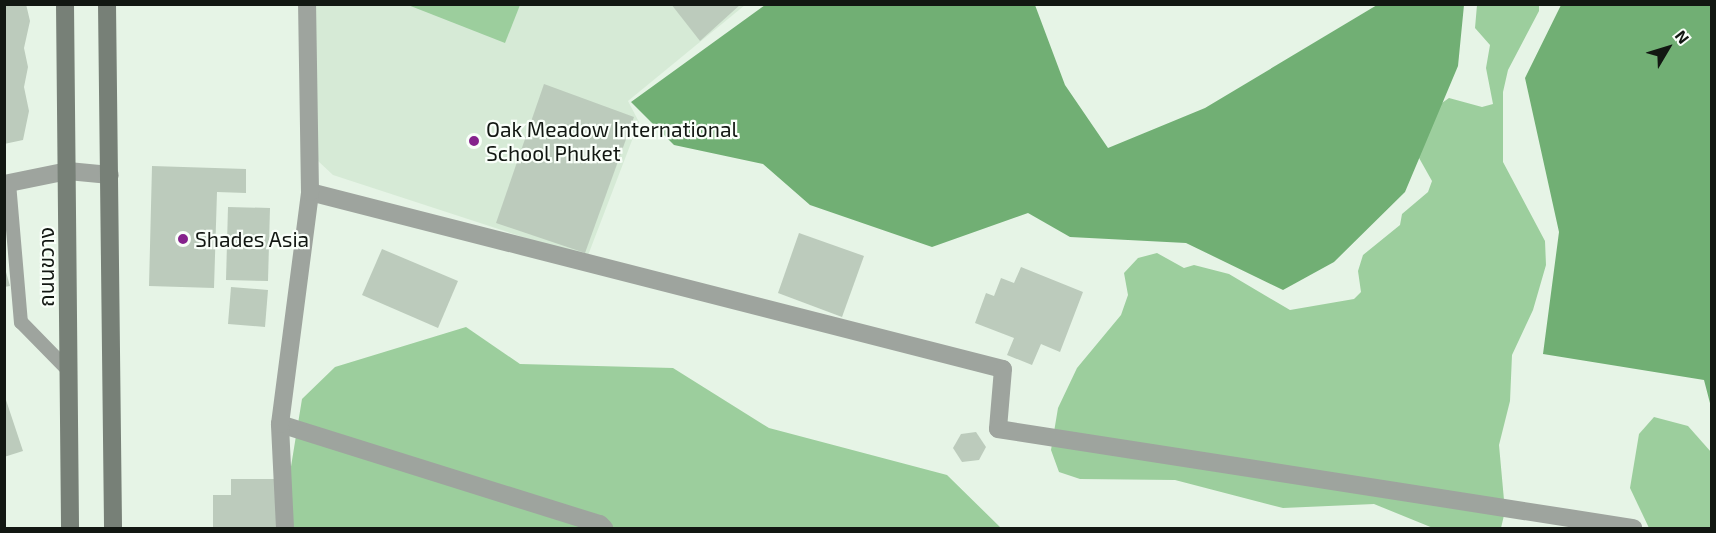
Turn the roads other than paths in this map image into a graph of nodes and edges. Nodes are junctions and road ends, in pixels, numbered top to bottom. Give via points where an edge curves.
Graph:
1 (65, 4) edge
2 (107, 4) edge
3 (308, 4) edge
4 (68, 171) junction
5 (110, 175) junction
6 (7, 183) edge
7 (310, 192) junction
8 (69, 371) junction
9 (280, 424) junction
10 (70, 528) edge
11 (112, 528) edge
12 (285, 528) edge
13 (604, 528) edge
14 (1632, 528) edge

1 - 4 main road, ถนนขวาง
2 - 5 main road
3 - 7 street
4 - 5 street
4 - 6 street
4 - 8 main road, ถนนขวาง
5 - 11 main road
6 - 8 lane via 21,322
7 - 9 street
7 - 14 street via 1003,369 998,429
8 - 10 main road, ถนนขวาง
9 - 12 street
9 - 13 street

